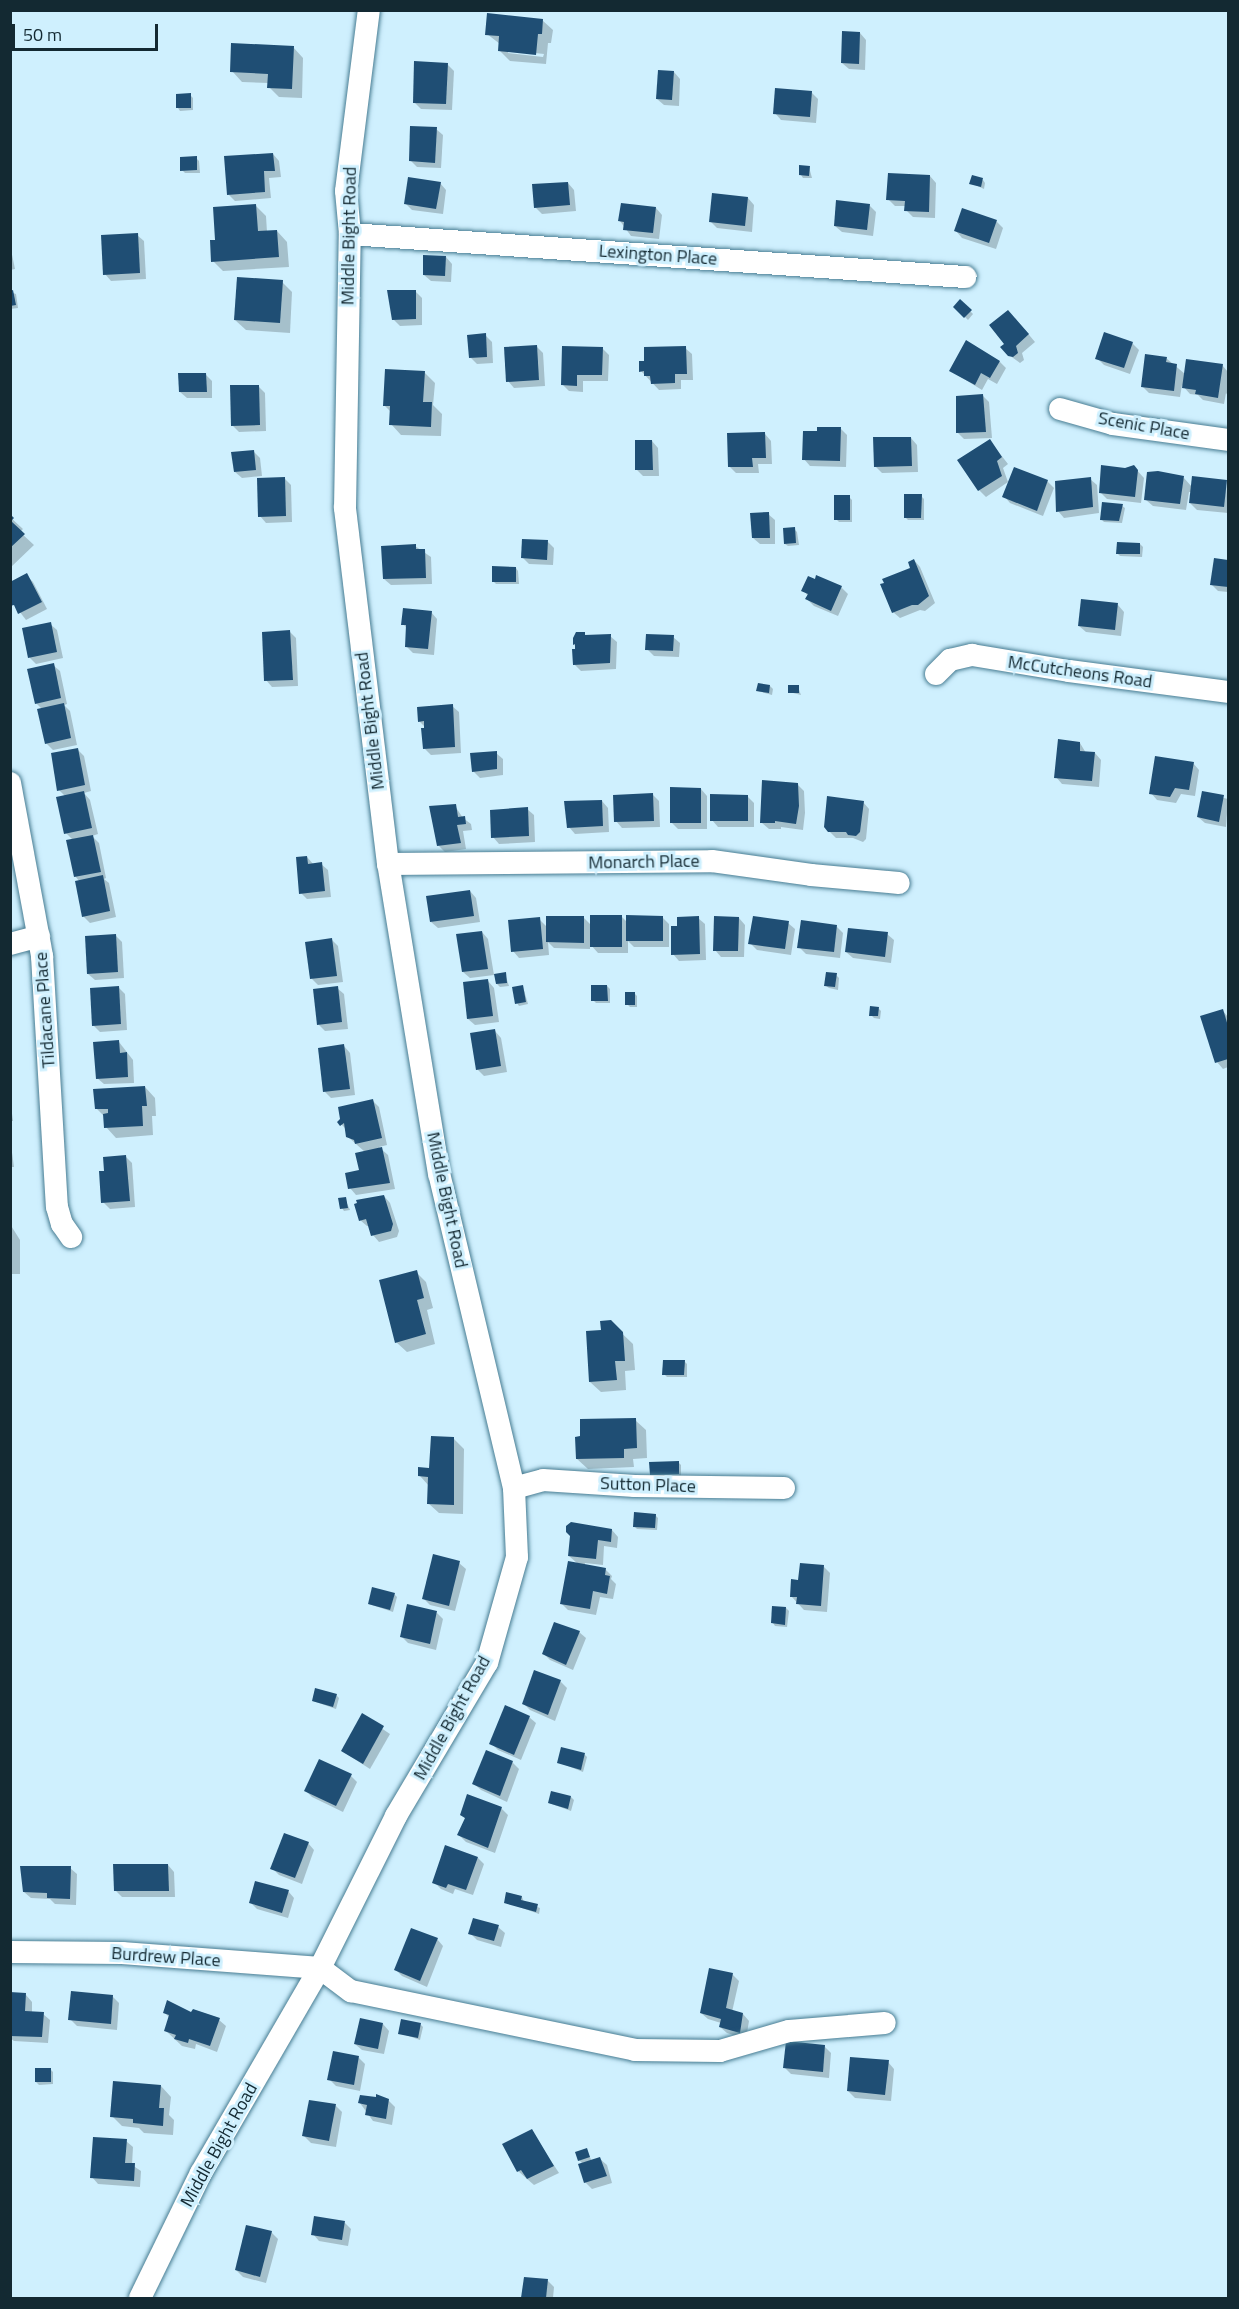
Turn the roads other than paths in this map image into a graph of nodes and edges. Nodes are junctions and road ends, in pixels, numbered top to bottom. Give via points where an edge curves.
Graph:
1 (369, 10) edge
2 (350, 234) junction
3 (965, 277) dead end
4 (1060, 409) dead end
5 (1228, 440) edge
6 (936, 674) dead end
7 (1228, 692) edge
8 (10, 783) edge
9 (388, 864) junction
10 (898, 882) dead end
11 (39, 936) junction
12 (10, 944) edge
13 (71, 1237) dead end
14 (514, 1488) junction
15 (784, 1488) dead end
16 (10, 1952) edge
17 (320, 1968) junction
18 (885, 2024) dead end
19 (140, 2298) edge

1 - 2 street, Middle Bight Road via 346,191
2 - 3 street, Lexington Place
2 - 9 street, Middle Bight Road via 345,508
4 - 5 street, Scenic Place via 1113,424
6 - 7 street, McCutcheons Road via 950,660 972,655
8 - 11 street, Tildacane Place
9 - 10 street, Monarch Place via 712,861
9 - 14 street, Middle Bight Road via 439,1174
11 - 12 street
11 - 13 street, Tildacane Place via 57,1207
14 - 15 street, Sutton Place via 543,1480
14 - 17 street, Middle Bight Road via 517,1557 487,1663 396,1816
16 - 17 street, Burdrew Place via 122,1953
17 - 18 street via 351,1991 635,2050 720,2051 789,2031
17 - 19 street, Middle Bight Road via 201,2173

